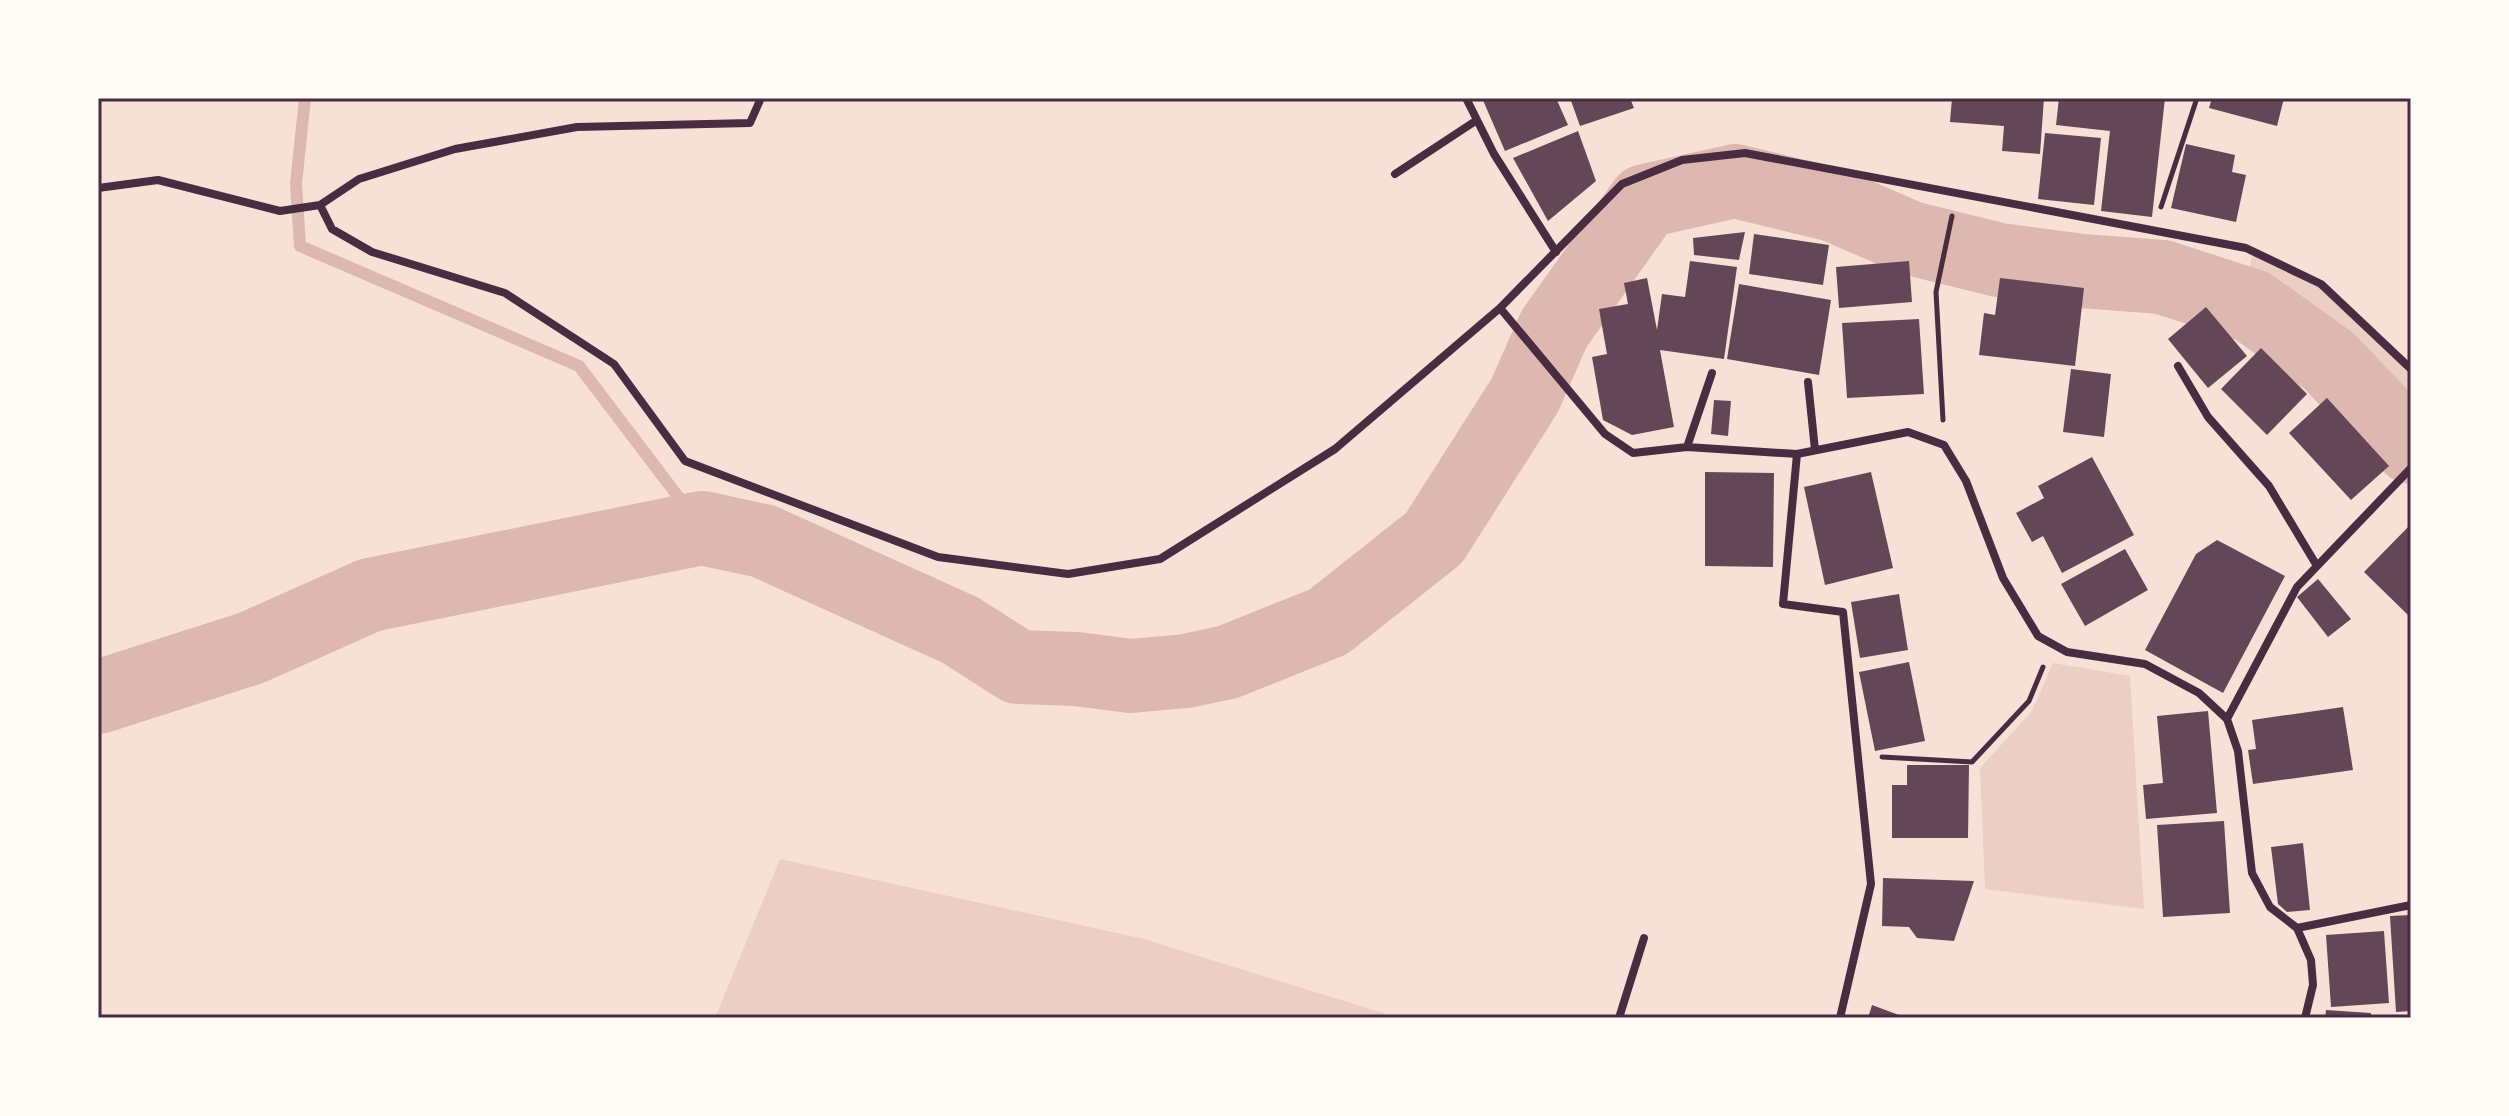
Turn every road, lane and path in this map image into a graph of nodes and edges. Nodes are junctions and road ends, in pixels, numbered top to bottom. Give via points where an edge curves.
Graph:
1 (761, 98) edge
2 (1466, 98) edge
3 (2197, 98) edge
4 (1477, 120) junction
5 (1395, 174) dead end
6 (98, 188) edge
7 (320, 205) junction
8 (1953, 209) dead end
9 (2154, 230) junction
10 (1556, 252) junction
11 (1500, 308) junction
12 (2178, 366) dead end
13 (2411, 369) edge
14 (1712, 373) dead end
15 (1808, 382) dead end
16 (1944, 445) junction
17 (1687, 447) junction
18 (1815, 450) junction
19 (1797, 454) junction
20 (2411, 468) edge
21 (2317, 566) junction
22 (2052, 644) junction
23 (2227, 719) junction
24 (1857, 756) junction
25 (2411, 905) edge
26 (2297, 928) junction
27 (1644, 938) dead end
28 (1619, 1018) edge
29 (1840, 1018) edge
30 (2305, 1018) edge

1 - 7 street via 750,123 577,127 455,149 359,179
2 - 4 street
3 - 9 path
4 - 5 street
4 - 10 street
6 - 7 street via 158,180 280,211
7 - 11 street via 332,229 372,252 505,293 614,364 685,461 938,557 1068,574 1160,559 1335,449
8 - 16 path via 1936,292
9 - 10 street via 1745,153 1682,160 1622,184
9 - 13 street via 2246,248 2321,284
10 - 11 street
11 - 17 street via 1605,434 1633,453
12 - 21 street via 2208,417 2269,486
14 - 17 street
15 - 18 street
16 - 18 street via 1908,432
16 - 22 street via 1966,481 2003,578 2038,636
17 - 19 street
18 - 19 street
19 - 24 street via 1783,604 1843,612
20 - 21 street
21 - 23 street via 2297,587
22 - 23 street via 2067,652 2145,664 2199,693
22 - 24 path via 2029,701 1972,762
23 - 26 street via 2238,751 2252,873 2270,907
24 - 29 street via 1871,884
25 - 26 street
26 - 30 street via 2311,960 2313,985
27 - 28 street

